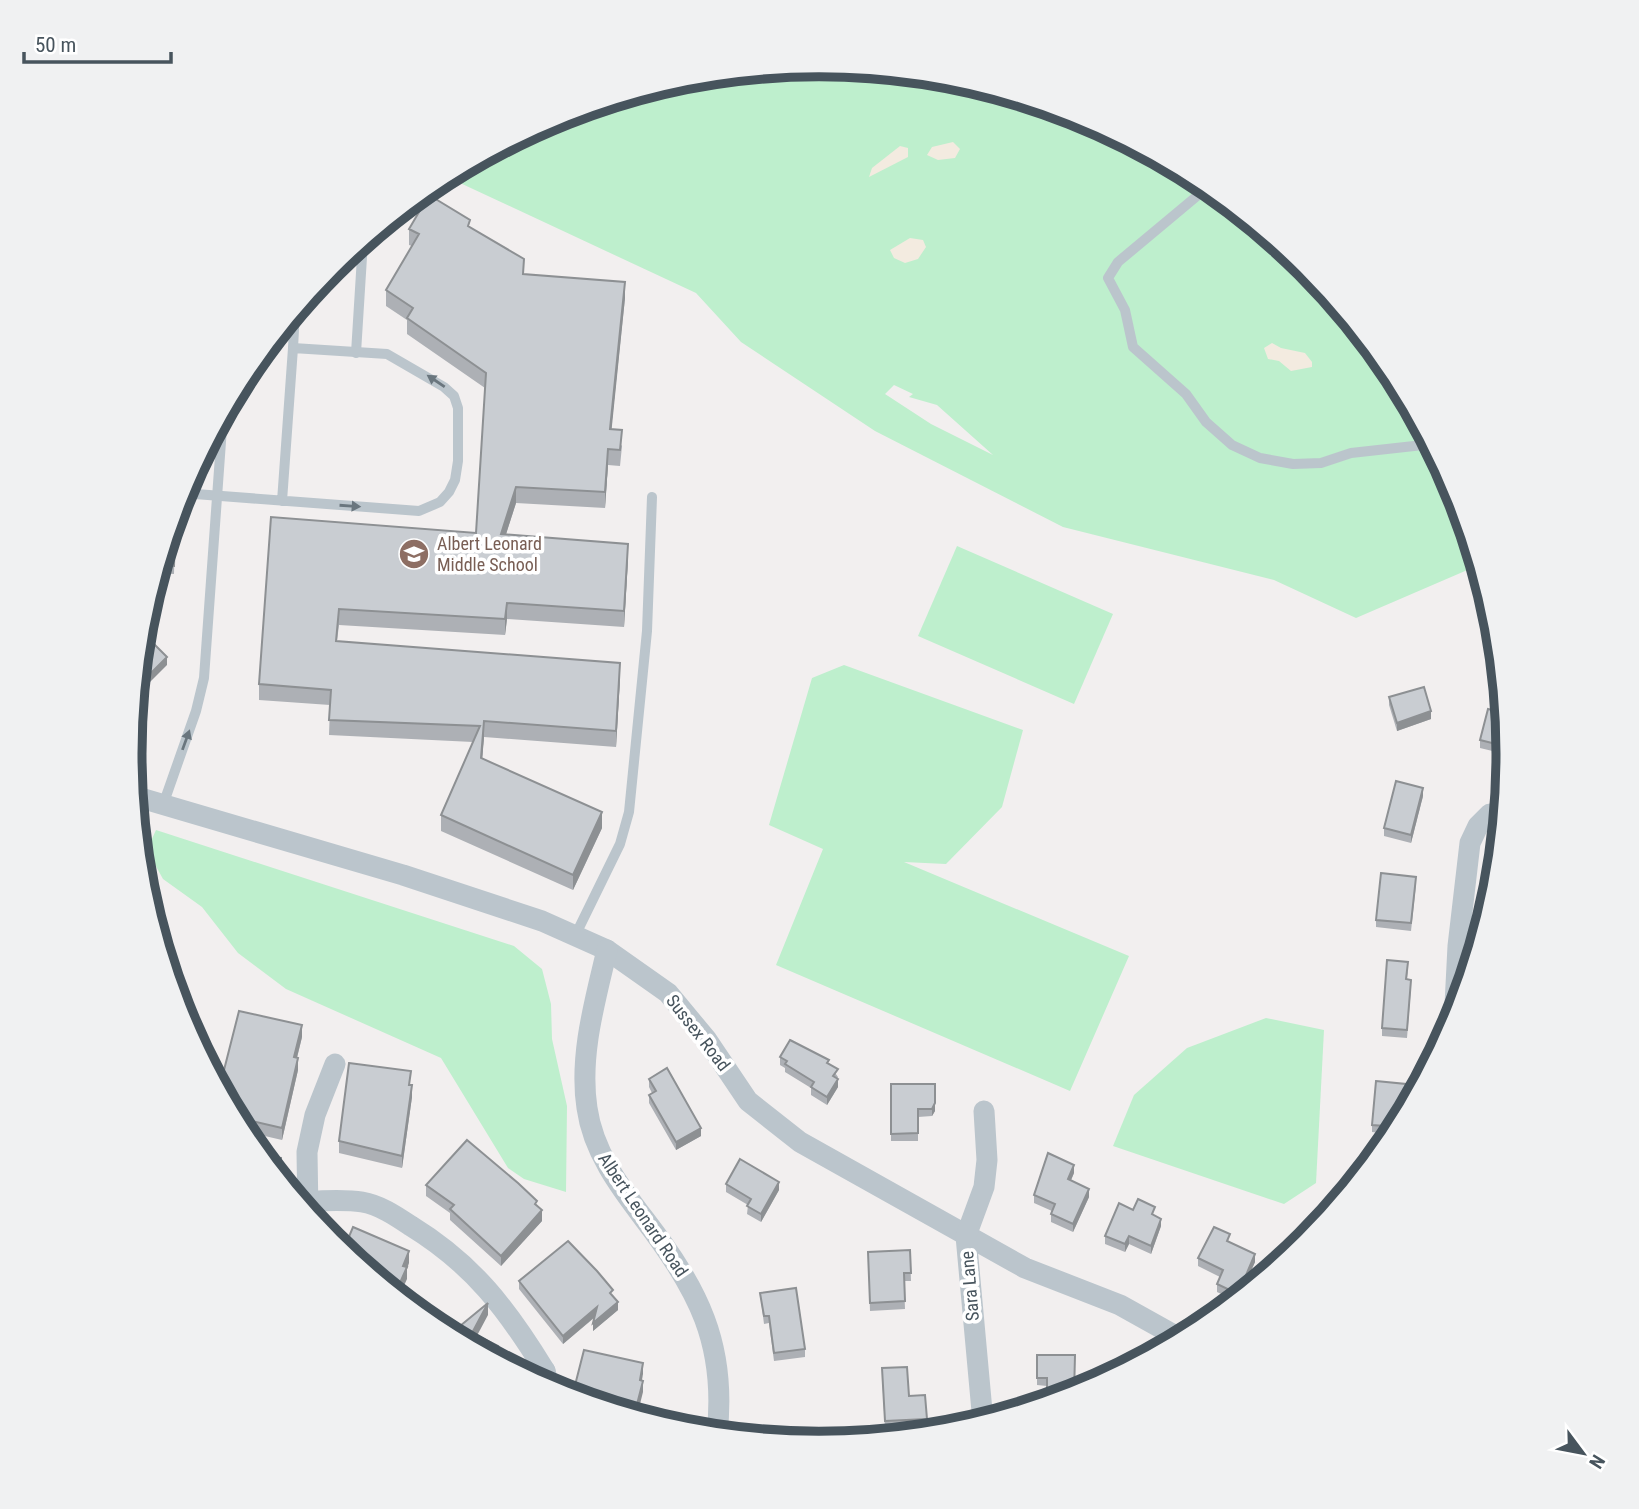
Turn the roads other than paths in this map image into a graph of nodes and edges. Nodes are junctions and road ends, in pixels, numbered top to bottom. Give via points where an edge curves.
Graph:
1 (1200, 194) edge
2 (362, 255) edge
3 (294, 327) edge
4 (293, 348) junction
5 (356, 353) junction
6 (221, 438) edge
7 (1422, 445) edge
8 (194, 494) edge
9 (217, 496) junction
10 (652, 497) dead end
11 (282, 501) junction
12 (143, 798) edge
13 (163, 804) junction
14 (1490, 814) dead end
15 (575, 936) junction
16 (1468, 948) edge
17 (607, 950) junction
18 (335, 1064) dead end
19 (984, 1111) dead end
20 (308, 1198) edge
21 (315, 1206) edge
22 (965, 1237) junction
23 (1171, 1333) edge
24 (543, 1372) edge
25 (982, 1412) edge
26 (717, 1424) edge

1 - 7 lane via 1118,262 1108,278 1125,310 1133,347 1186,394 1206,422 1232,444 1260,458 1321,463 1351,453
2 - 5 lane
3 - 4 lane
4 - 5 lane
4 - 11 lane
11 -> 5 lane via 419,511 440,502 455,480 458,408 454,396 401,359
6 - 9 lane
8 - 9 lane
9 - 11 lane
13 -> 9 lane via 204,677
10 - 15 lane via 647,631 629,812 620,844
12 - 13 street, Sussex Road
13 - 15 street, Sussex Road via 402,874
14 - 16 street via 1470,843
15 - 17 street, Sussex Road
17 - 22 street, Sussex Road via 668,992 748,1101 777,1126
17 - 26 street, Albert Leonard Road via 586,1066 587,1108 599,1152 697,1297 713,1338 719,1371
18 - 20 street via 315,1115 307,1152
19 - 22 street, Sara Lane via 984,1187
21 - 24 street via 362,1202 386,1211 446,1248 512,1318
22 - 23 street, Sussex Road via 1025,1268 1120,1305
22 - 25 street, Sara Lane

